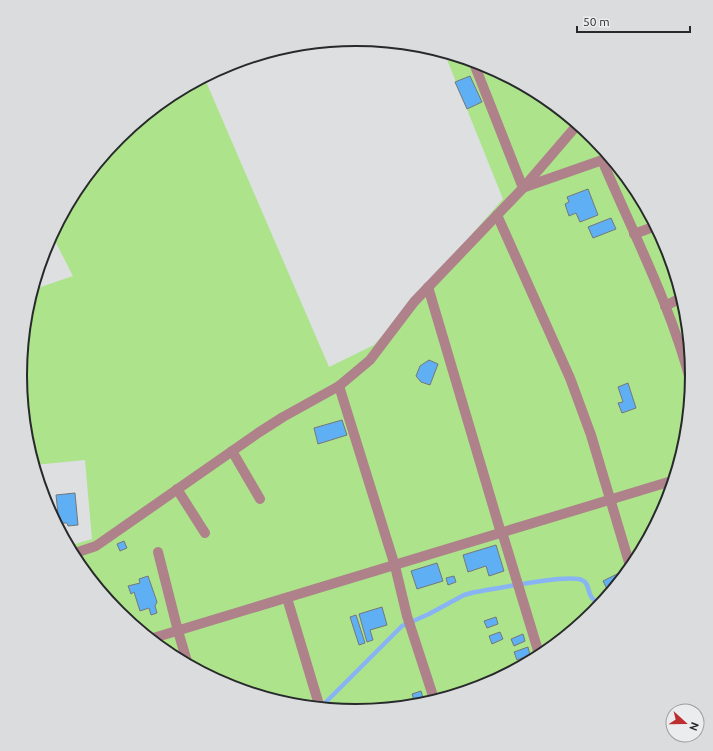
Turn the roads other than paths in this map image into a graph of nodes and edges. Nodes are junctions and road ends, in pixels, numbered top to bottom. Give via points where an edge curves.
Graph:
1 (476, 68) edge
2 (574, 128) edge
3 (606, 159) edge
4 (607, 162) edge
5 (523, 188) junction
6 (497, 215) junction
7 (651, 228) edge
8 (634, 234) junction
9 (428, 287) junction
10 (677, 300) edge
11 (665, 306) junction
12 (685, 361) edge
13 (339, 386) junction
14 (232, 451) junction
15 (669, 482) edge
16 (176, 489) junction
17 (260, 499) dead end
18 (610, 500) junction
19 (205, 533) dead end
20 (501, 533) junction
21 (78, 552) edge
22 (158, 552) dead end
23 (629, 561) edge
24 (395, 566) junction
25 (287, 598) junction
26 (178, 631) junction
27 (156, 637) edge
28 (538, 650) edge
29 (186, 657) edge
30 (433, 696) edge
31 (318, 702) edge

1 - 5 street
2 - 5 street
3 - 5 street
4 - 8 street
5 - 6 street
6 - 9 street
6 - 18 street via 570,378 591,435
7 - 8 street
8 - 11 street
9 - 13 street via 370,360
9 - 20 street
10 - 11 street
11 - 12 street
13 - 14 street via 283,417
13 - 24 street
14 - 16 street
14 - 17 street
15 - 18 street
16 - 19 street
16 - 21 street via 96,546
18 - 20 street
18 - 23 street
20 - 24 street
20 - 28 street
22 - 26 street
24 - 25 street
24 - 30 street via 407,616
25 - 26 street
25 - 31 street
26 - 27 street
26 - 29 street

